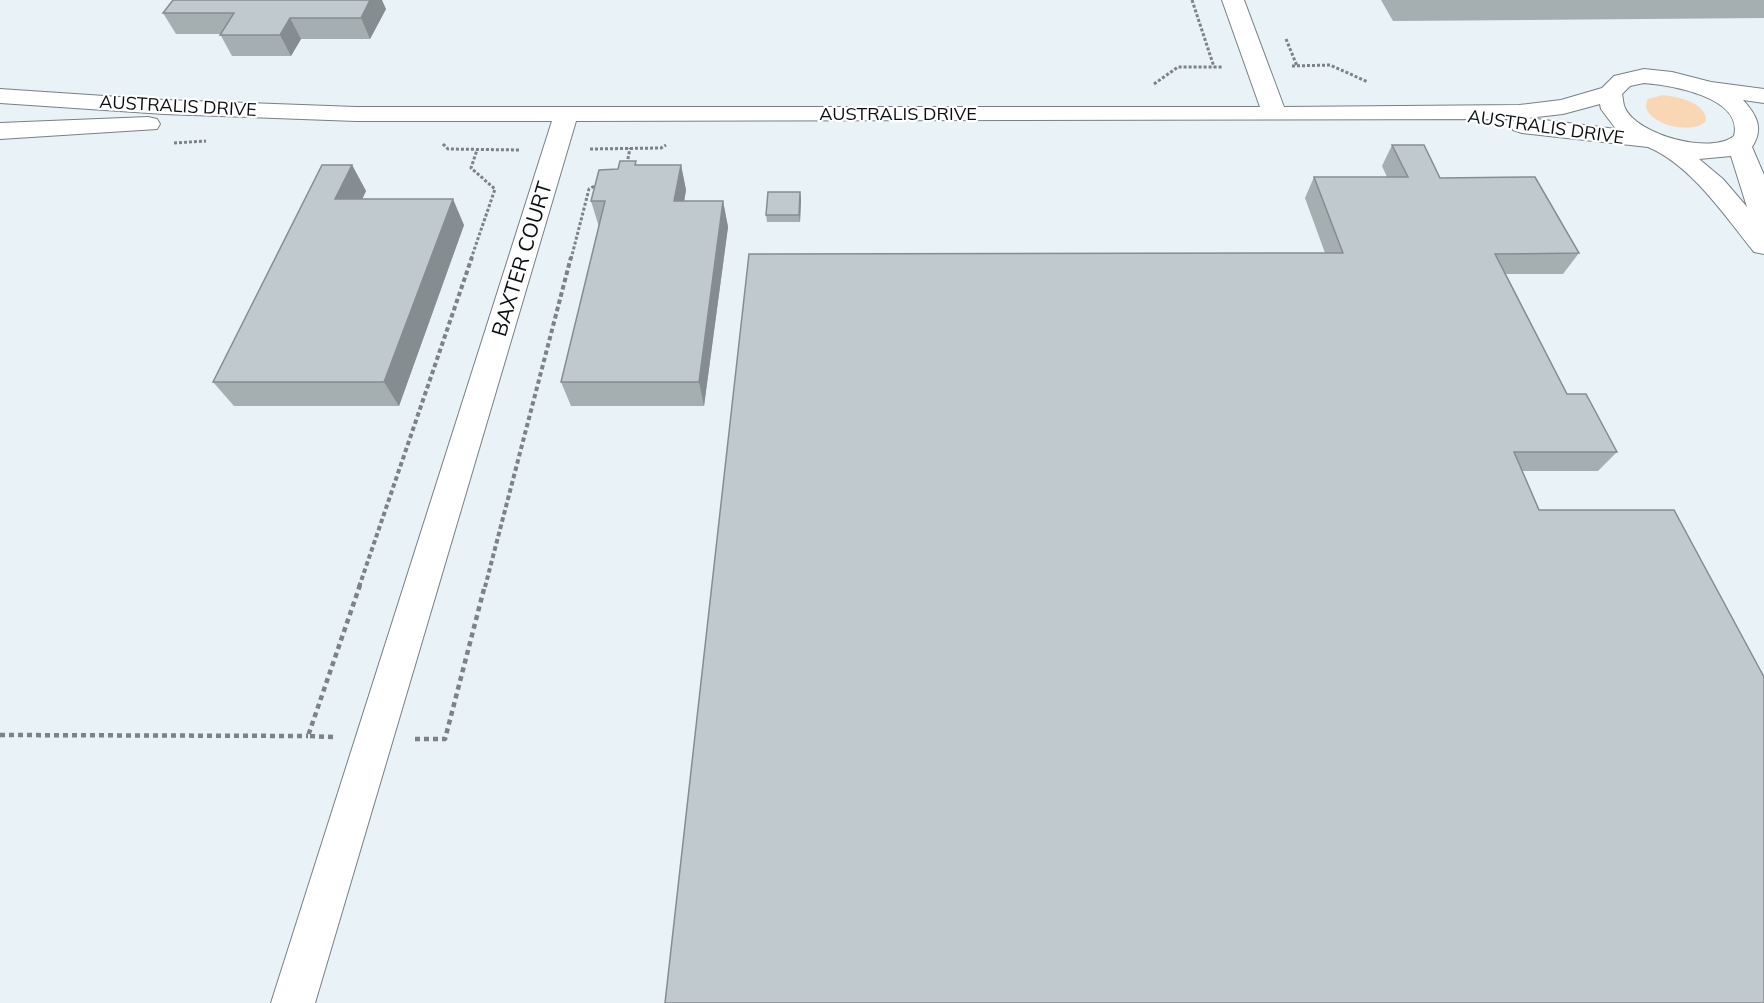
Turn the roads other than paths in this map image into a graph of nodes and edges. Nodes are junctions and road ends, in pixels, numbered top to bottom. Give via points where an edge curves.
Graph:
1 (1233, 0) edge
2 (1704, 87) junction
3 (1610, 93) junction
4 (0, 96) edge
5 (1764, 96) edge
6 (1440, 112) junction
7 (356, 114) junction
8 (566, 114) junction
9 (1275, 114) junction
10 (0, 131) edge
11 (1750, 135) edge
12 (1661, 143) junction
13 (1764, 220) edge
14 (1764, 245) edge
15 (293, 1003) edge

1 - 9 street
2 - 3 street, AUSTRALIS DRIVE via 1673,78 1644,76 1622,81
2 - 5 street
2 - 11 street via 1734,106
3 - 6 street, AUSTRALIS DRIVE via 1548,110
3 - 12 street via 1615,114 1631,128
4 - 7 street, AUSTRALIS DRIVE
6 - 9 street, AUSTRALIS DRIVE
6 - 12 street, AUSTRALIS DRIVE
7 - 8 street, AUSTRALIS DRIVE
7 - 10 street, AUSTRALIS DRIVE
8 - 9 street, AUSTRALIS DRIVE
8 - 15 street, BAXTER COURT
11 - 12 street, AUSTRALIS DRIVE via 1716,152
11 - 13 street via 1748,164
12 - 14 street via 1714,185

